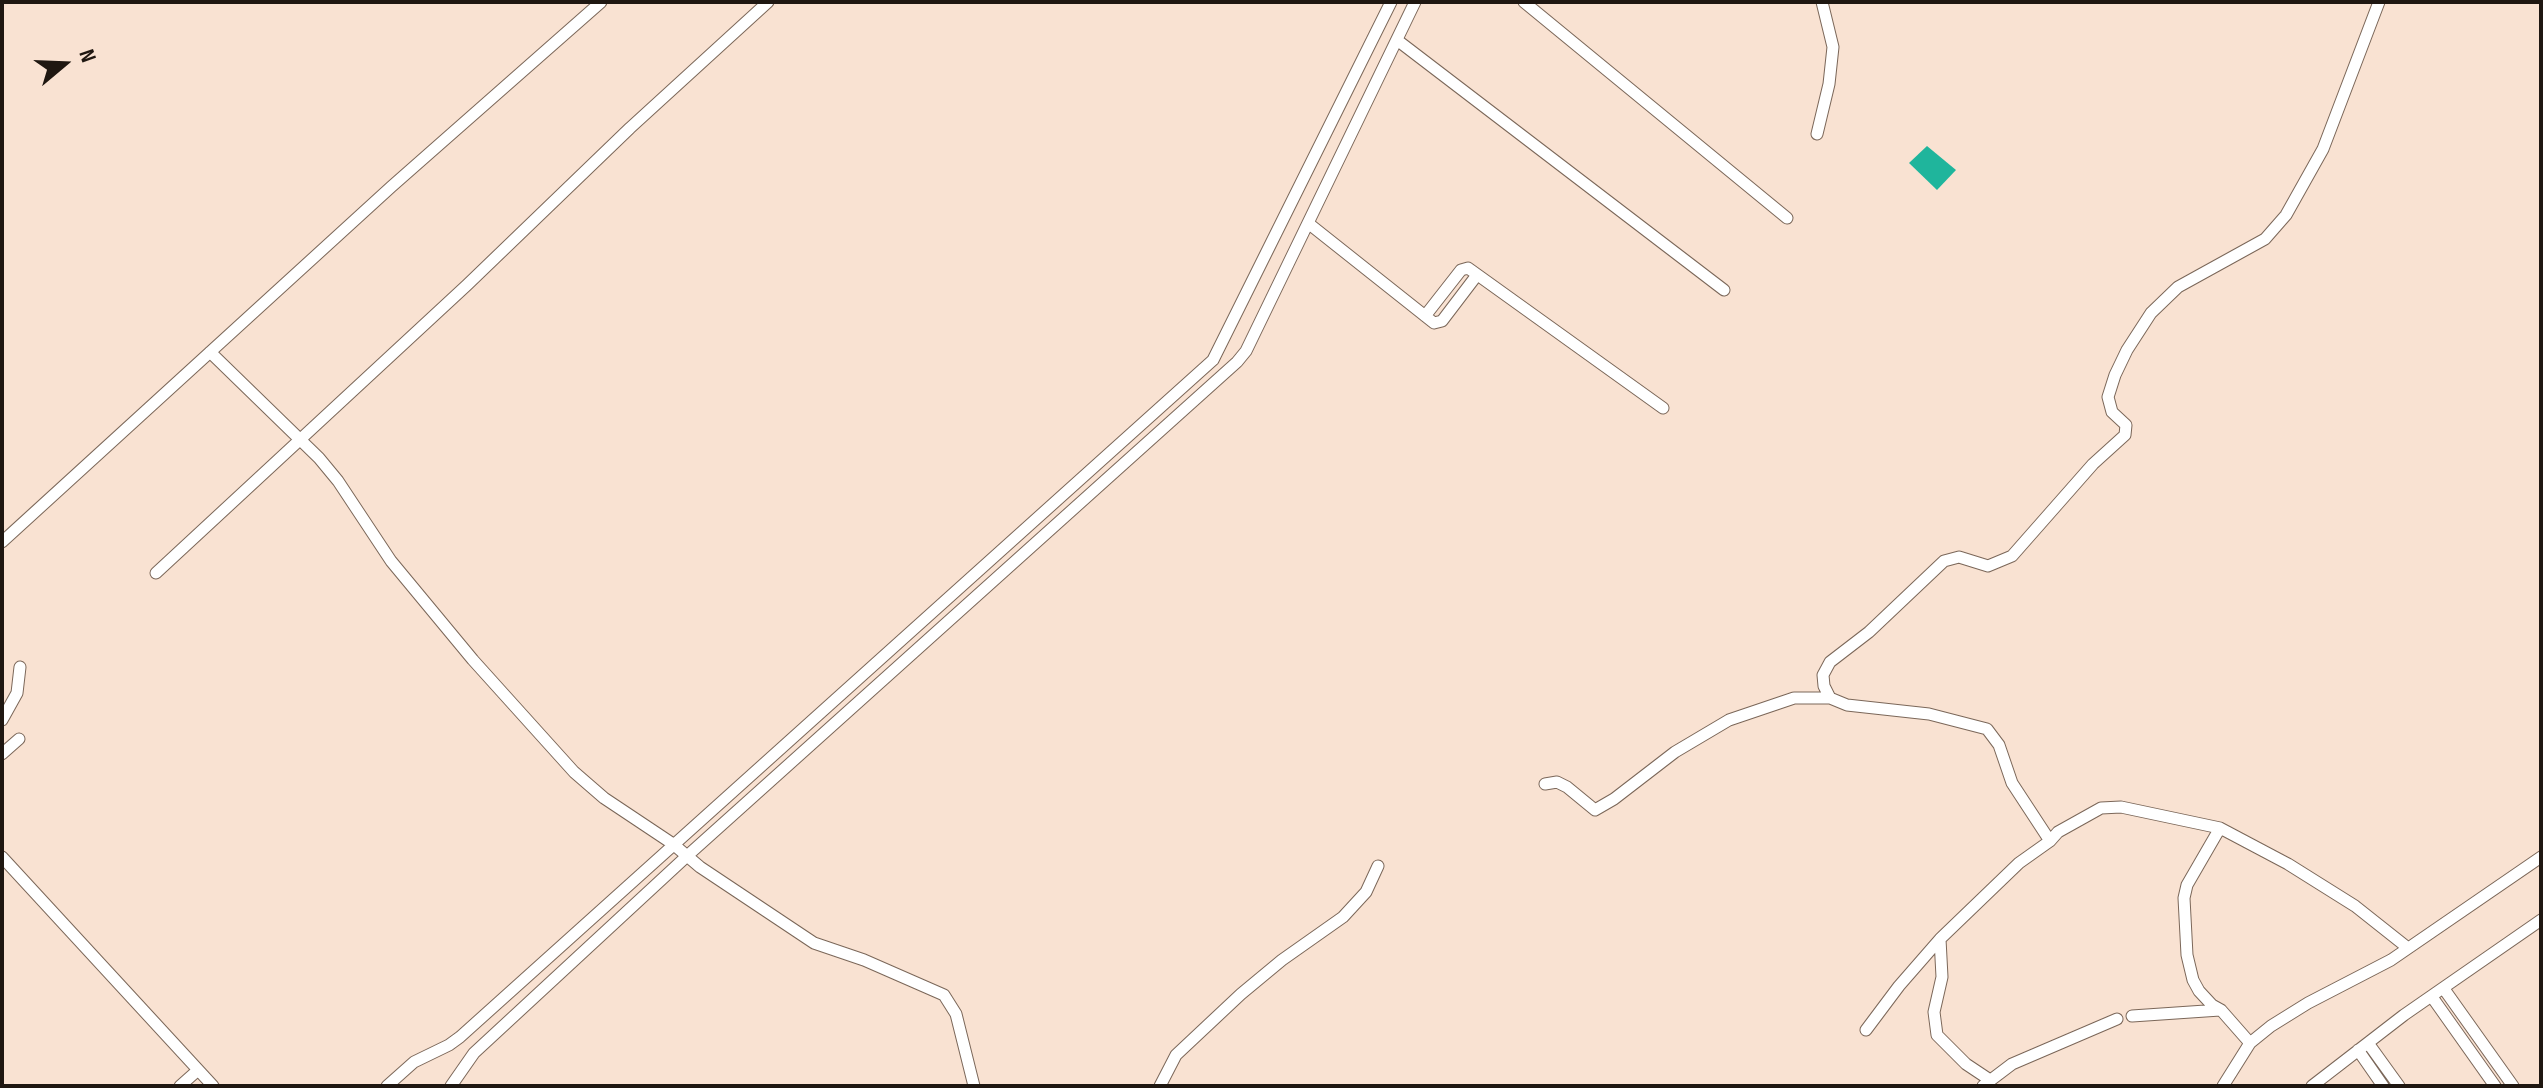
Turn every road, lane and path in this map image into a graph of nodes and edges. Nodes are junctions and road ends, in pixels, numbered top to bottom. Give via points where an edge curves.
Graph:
1 (601, 2) edge
2 (768, 2) edge
3 (1391, 2) edge
4 (1415, 2) edge
5 (1524, 2) edge
6 (1822, 2) edge
7 (2379, 2) edge
8 (1397, 40) junction
9 (1817, 134) dead end
10 (1787, 218) dead end
11 (1308, 223) junction
12 (1724, 290) dead end
13 (210, 352) junction
14 (1663, 408) dead end
15 (300, 439) junction
16 (2, 542) edge
17 (156, 573) dead end
18 (20, 667) dead end
19 (1830, 698) junction
20 (2, 720) edge
21 (19, 739) dead end
22 (2, 754) edge
23 (1545, 784) dead end
24 (2220, 828) junction
25 (2050, 841) junction
26 (673, 844) junction
27 (687, 856) junction
28 (2, 857) edge
29 (2541, 857) edge
30 (1378, 866) dead end
31 (2539, 926) edge
32 (1940, 939) junction
33 (2408, 948) junction
34 (2444, 989) junction
35 (2432, 997) junction
36 (2221, 1010) junction
37 (2132, 1016) dead end
38 (2117, 1019) dead end
39 (1866, 1030) dead end
40 (2250, 1043) junction
41 (2363, 1047) junction
42 (198, 1070) junction
43 (2501, 1070) junction
44 (2492, 1082) edge
45 (1987, 1083) edge
46 (180, 1086) edge
47 (213, 1086) edge
48 (387, 1086) edge
49 (451, 1086) edge
50 (974, 1086) edge
51 (1160, 1086) edge
52 (2223, 1086) edge
53 (2312, 1086) edge
54 (2383, 1086) edge
55 (2399, 1086) edge
56 (2513, 1086) edge

1 - 13 street
2 - 15 street
3 - 26 street via 1213,360
4 - 8 street
5 - 10 street
6 - 9 street via 1833,47
7 - 19 street via 2323,149 2286,215 2256,245 2178,287 2151,313 2127,350 2108,397 2112,412 2126,425 2125,435 2012,556 1988,566 1959,557 1944,561 1830,662 1823,675
8 - 11 street
8 - 12 street
11 - 14 street via 1434,323 1442,321 1477,275
11 - 27 street via 1237,362
13 - 15 street
13 - 16 street
15 - 17 street
15 - 26 street via 338,481 435,616 574,772
18 - 20 street via 17,693
19 - 23 street via 1794,698 1729,720 1595,810 1567,787
19 - 25 street via 1987,729 1999,745 2012,783
21 - 22 street
24 - 25 street via 2108,807
24 - 33 street via 2355,906
24 - 36 street via 2187,885 2183,911 2193,980
25 - 32 street via 1995,883
26 - 27 street
26 - 48 street via 454,1042 414,1062
27 - 49 street via 469,1058
27 - 50 street via 814,943 944,995 956,1014
28 - 42 street
29 - 33 street
30 - 51 street via 1366,892 1343,917 1241,994 1176,1055
31 - 34 street
32 - 39 street
32 - 45 street via 1937,1035
33 - 40 street via 2308,1003
34 - 35 street
34 - 43 street
35 - 41 street
35 - 44 street
36 - 37 street
36 - 40 street
38 - 45 street via 2012,1064
40 - 52 street
41 - 53 street
41 - 54 street
41 - 55 street
42 - 46 street
42 - 47 street
43 - 44 street
43 - 56 street

